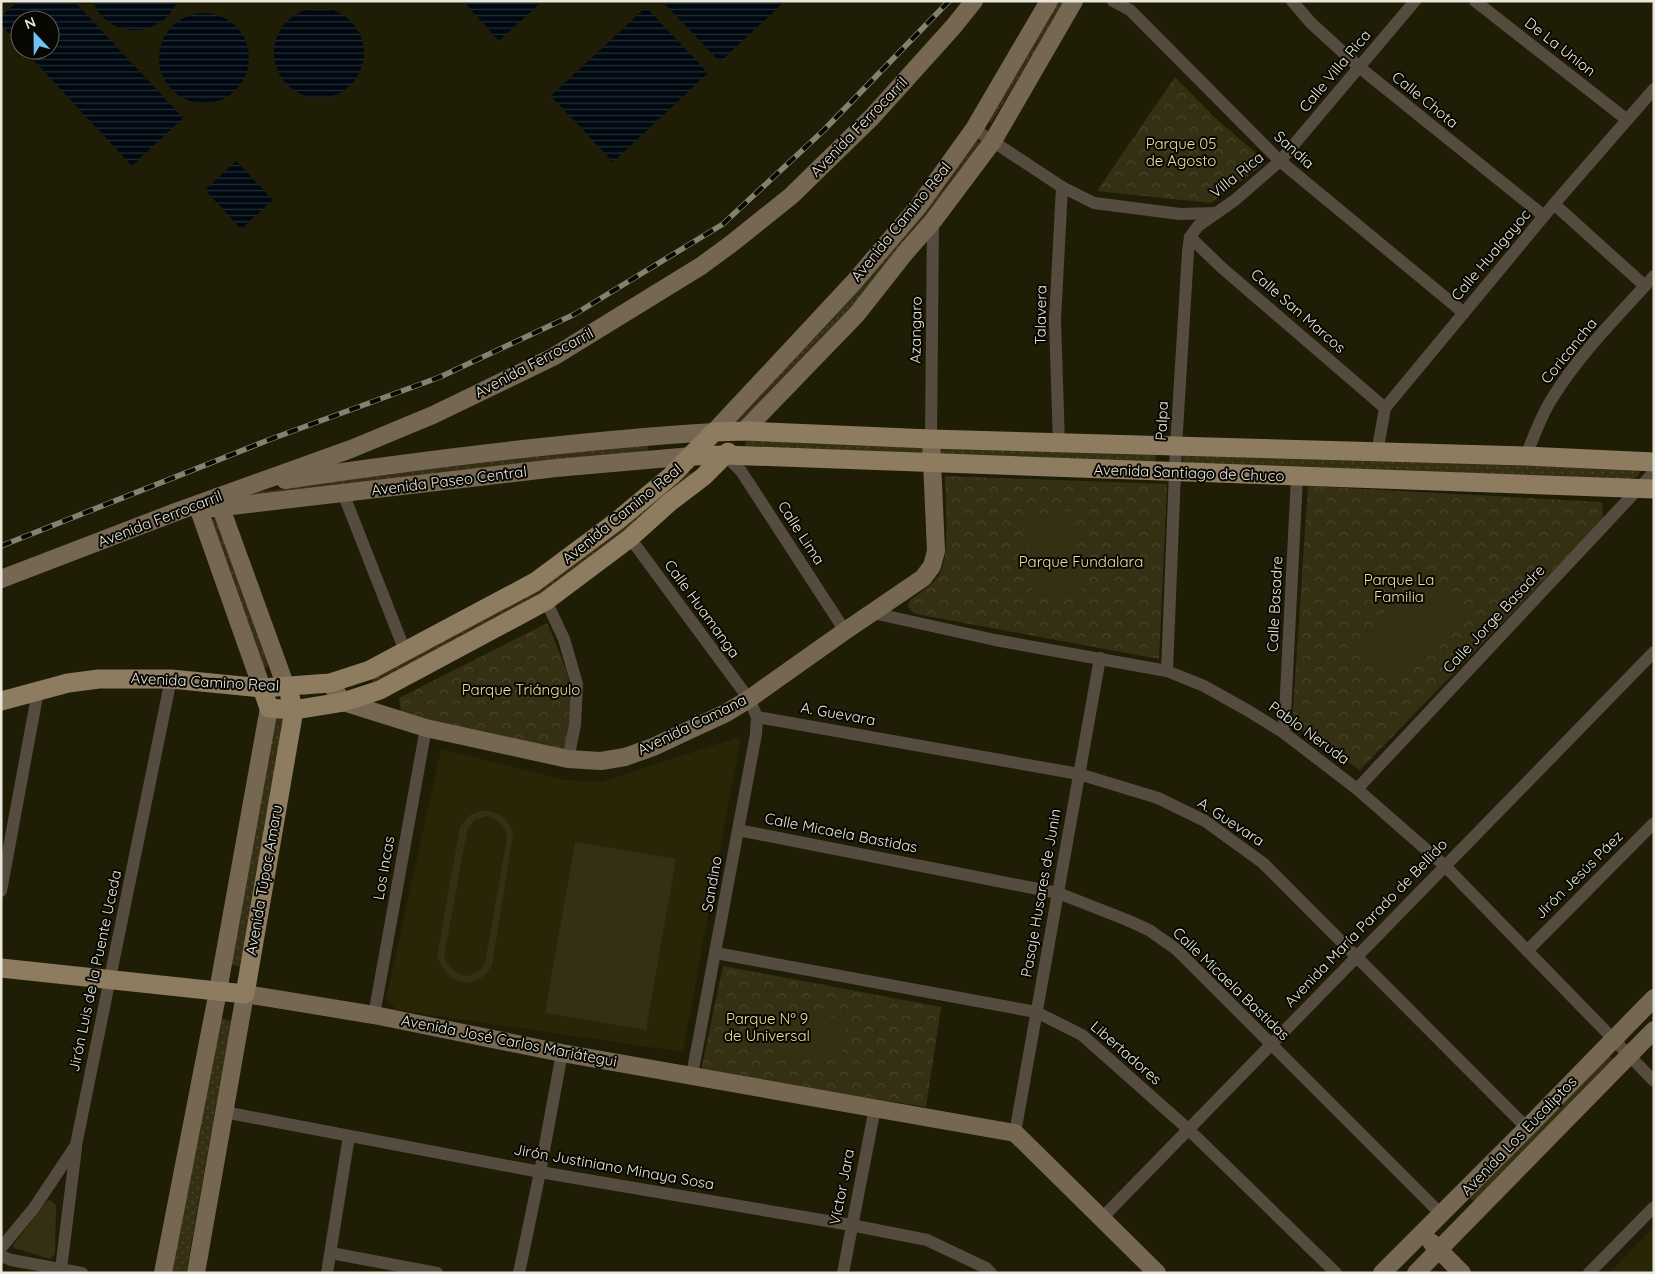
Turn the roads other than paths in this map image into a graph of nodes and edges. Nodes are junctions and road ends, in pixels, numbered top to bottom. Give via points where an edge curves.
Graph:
1 (974, 1) edge
2 (1049, 1) edge
3 (1074, 1) edge
4 (1113, 1) edge
5 (1292, 1) edge
6 (1415, 1) edge
7 (1475, 1) edge
8 (1359, 67) junction
9 (1654, 89) edge
10 (1626, 119) junction
11 (974, 129) junction
12 (993, 141) junction
13 (1280, 161) junction
14 (1062, 187) junction
15 (1554, 204) junction
16 (1216, 213) junction
17 (1544, 216) junction
18 (933, 222) junction
19 (1190, 238) junction
20 (1649, 281) edge
21 (1464, 313) junction
22 (1385, 408) junction
23 (714, 432) junction
24 (744, 432) junction
25 (931, 440) junction
26 (1059, 444) junction
27 (1176, 447) junction
28 (1377, 453) junction
29 (725, 455) junction
30 (692, 456) junction
31 (1526, 456) junction
32 (1654, 462) edge
33 (931, 463) junction
34 (1176, 472) junction
35 (1654, 472) edge
36 (1297, 477) junction
37 (250, 485) junction
38 (1646, 489) edge
39 (342, 493) junction
40 (219, 502) junction
41 (198, 510) junction
42 (173, 513) junction
43 (630, 538) junction
44 (1, 579) edge
45 (546, 601) junction
46 (873, 613) junction
47 (845, 631) junction
48 (405, 652) junction
49 (1654, 652) edge
50 (1100, 658) junction
51 (1167, 671) junction
52 (172, 679) junction
53 (330, 683) junction
54 (286, 687) junction
55 (262, 688) junction
56 (38, 691) junction
57 (749, 699) junction
58 (1, 701) edge
59 (344, 702) junction
60 (269, 708) junction
61 (294, 710) junction
62 (757, 717) junction
63 (426, 728) junction
64 (1284, 733) junction
65 (568, 759) junction
66 (1079, 774) junction
67 (1357, 789) junction
68 (1654, 823) edge
69 (738, 830) junction
70 (1445, 866) junction
71 (1, 891) edge
72 (1058, 893) junction
73 (1527, 951) junction
74 (716, 953) junction
75 (1356, 957) junction
76 (1, 968) edge
77 (110, 980) junction
78 (218, 991) junction
79 (245, 994) junction
80 (1654, 998) edge
81 (1036, 1012) junction
82 (374, 1015) junction
83 (1654, 1030) edge
84 (1613, 1039) junction
85 (1271, 1044) junction
86 (562, 1053) junction
87 (1629, 1056) junction
88 (692, 1075) junction
89 (1654, 1081) edge
90 (875, 1108) junction
91 (224, 1112) junction
92 (1528, 1128) junction
93 (1188, 1129) junction
94 (1015, 1133) junction
95 (349, 1136) junction
96 (76, 1145) junction
97 (540, 1172) junction
98 (1654, 1207) edge
99 (1442, 1214) junction
100 (1102, 1218) junction
101 (851, 1225) junction
102 (1422, 1233) junction
103 (1, 1248) edge
104 (1439, 1250) junction
105 (331, 1253) junction
106 (1, 1256) edge
107 (1396, 1259) junction
108 (61, 1269) junction
109 (82, 1273) edge
110 (163, 1273) edge
111 (196, 1273) edge
112 (327, 1273) edge
113 (437, 1273) edge
114 (519, 1273) edge
115 (843, 1273) edge
116 (991, 1273) edge
117 (1157, 1273) edge
118 (1336, 1273) edge
119 (1382, 1273) edge
120 (1410, 1273) edge
121 (1416, 1273) edge
122 (1462, 1273) edge
123 (1589, 1273) edge

1 - 37 street, Avenida Ferrocarril via 872,117 791,196 701,266 553,357 511,378 360,445
2 - 11 street, Avenida Camino Real
3 - 12 street, Avenida Camino Real
4 - 13 street, Sandia via 1130,10
5 - 8 street, Calle Chota
6 - 8 street, Calle Villa Rica
7 - 10 street, De La Union
8 - 13 street, Calle Villa Rica
8 - 17 street, Calle Chota
9 - 10 street, Calle Hualgayoc
10 - 15 street, Calle Hualgayoc
11 - 12 street
11 - 23 street, Avenida Camino Real via 918,207 854,282
12 - 14 street
12 - 18 street, Avenida Camino Real
13 - 16 street, Villa Rica
13 - 21 street, Sandia
14 - 16 street via 1094,203 1180,214
14 - 26 street, Talavera via 1055,320
15 - 17 street, Calle Hualgayoc
15 - 20 street
16 - 19 street via 1198,226
17 - 21 street, Calle Hualgayoc
18 - 24 street, Avenida Camino Real via 857,314
18 - 25 street, Azangaro
19 - 22 street, Calle San Marcos
19 - 27 street, Palpa
20 - 31 street, Coricancha via 1553,396
21 - 22 street, Calle Hualgayoc
22 - 28 street, Calle Hualgayoc
23 - 24 main road, Avenida Paseo Central
23 - 30 main road, Avenida Camino Real
23 - 37 street, Avenida Paseo Central via 562,444
24 - 25 main road, Avenida Santiago de Chuco
24 - 29 main road, Avenida Camino Real
25 - 26 main road, Avenida Santiago de Chuco
25 - 33 street, Avenida Camana
26 - 27 main road, Avenida Santiago de Chuco
27 - 28 main road, Avenida Santiago de Chuco
27 - 34 street, Palpa
28 - 31 main road, Avenida Santiago de Chuco
29 - 30 main road, Avenida Paseo Central
29 - 33 main road, Avenida Santiago de Chuco
29 - 43 main road, Avenida Camino Real
29 - 47 street, Calle Lima via 741,471
30 - 39 street, Avenida Paseo Central
30 - 48 main road, Avenida Camino Real via 617,521 535,582
31 - 32 main road, Avenida Santiago de Chuco
33 - 34 main road, Avenida Santiago de Chuco
33 - 46 street, Avenida Camana via 936,551 932,566 923,578
34 - 36 main road, Avenida Santiago de Chuco
34 - 51 street, Palpa
35 - 38 street, Calle Jorge Basadre
36 - 38 main road, Avenida Santiago de Chuco
36 - 64 street, Calle Basadre
37 - 40 street, Avenida Ferrocarril
38 - 67 street, Calle Jorge Basadre
39 - 40 street, Avenida Paseo Central
39 - 48 street
40 - 41 street, Avenida Paseo Central
40 - 42 street, Avenida Ferrocarril
40 - 54 street, Avenida Túpac Amaru
41 - 42 street, Avenida Paseo Central
41 - 55 street, Avenida Túpac Amaru
42 - 44 street, Avenida Ferrocarril
43 - 45 main road, Avenida Camino Real
43 - 57 street, Calle Huamanga
45 - 59 main road, Avenida Camino Real via 380,690
45 - 65 street via 564,638 578,684
46 - 47 street, Avenida Camana
46 - 50 street, Pablo Neruda via 995,640
47 - 57 street, Avenida Camana
48 - 53 main road, Avenida Camino Real via 370,670
49 - 70 street, Avenida María Parado de Bellido
50 - 51 street, Pablo Neruda
50 - 66 street, Pasaje Husares de Junin
51 - 64 street, Pablo Neruda via 1248,710
52 - 55 main road, Avenida Camino Real
52 - 56 main road, Avenida Camino Real via 98,679
52 - 77 street, Jirón Luis de la Puente Uceda
53 - 54 main road, Avenida Camino Real
53 - 59 street
54 - 55 main road, Avenida Camino Real
54 - 61 main road, Avenida Túpac Amaru
55 - 60 main road, Avenida Túpac Amaru
56 - 58 main road, Avenida Camino Real
56 - 71 street
57 - 62 street, Sandino
57 - 65 street, Avenida Camana via 661,744 625,757 600,761
59 - 61 main road, Avenida Camino Real
59 - 63 street, Avenida Camana
60 - 61 main road, Avenida Camino Real
60 - 78 street, Avenida Túpac Amaru
61 - 79 main road, Avenida Túpac Amaru
62 - 66 street, A. Guevara
62 - 69 street, Sandino
63 - 65 street, Avenida Camana
63 - 82 street, Los Incas
64 - 67 street, Pablo Neruda
66 - 72 street, Pasaje Husares de Junin
66 - 75 street, A. Guevara via 1158,798 1205,821 1263,863
67 - 70 street, Pablo Neruda
68 - 73 street, Jirón Jesús Páez
69 - 72 street, Calle Micaela Bastidas
69 - 74 street, Sandino
70 - 73 street, Pablo Neruda
70 - 75 street, Avenida María Parado de Bellido
72 - 81 street, Pasaje Husares de Junin
72 - 85 street, Calle Micaela Bastidas via 1142,927 1176,949
73 - 84 street, Pablo Neruda
74 - 81 street, Libertadores
74 - 88 street, Sandino
75 - 85 street, Avenida María Parado de Bellido
75 - 92 street, A. Guevara
76 - 77 main road, Avenida José Carlos Mariátegui
77 - 78 main road, Avenida José Carlos Mariátegui
77 - 96 street, Jirón Luis de la Puente Uceda
78 - 79 main road, Avenida José Carlos Mariátegui
78 - 110 street, Avenida Túpac Amaru
79 - 82 street, Avenida José Carlos Mariátegui
79 - 91 street, Avenida Túpac Amaru
80 - 84 street, Avenida Los Eucaliptos
81 - 93 street, Libertadores via 1082,1035
81 - 94 street, Pasaje Husares de Junin
82 - 86 street, Avenida José Carlos Mariátegui
83 - 87 street, Avenida Los Eucaliptos
84 - 87 street, Pablo Neruda
84 - 92 street, Avenida Los Eucaliptos
85 - 93 street, Avenida María Parado de Bellido
85 - 99 street, Calle Micaela Bastidas
86 - 88 street, Avenida José Carlos Mariátegui
86 - 97 street
87 - 89 street, Pablo Neruda
87 - 104 street, Avenida Los Eucaliptos
88 - 90 street, Avenida José Carlos Mariátegui
90 - 94 street, Avenida José Carlos Mariátegui
90 - 101 street, Víctor Jara
91 - 95 street, Jirón Justiniano Minaya Sosa
91 - 111 street, Avenida Túpac Amaru
92 - 99 street, Avenida Los Eucaliptos
93 - 100 street, Avenida María Parado de Bellido
93 - 118 street, Libertadores
94 - 100 street
95 - 97 street, Jirón Justiniano Minaya Sosa
95 - 105 street
96 - 103 street, Jirón Luis de la Puente Uceda via 34,1208
96 - 108 street
97 - 101 street, Jirón Justiniano Minaya Sosa
97 - 114 street
98 - 123 street
99 - 102 street, Avenida Los Eucaliptos
100 - 117 street
101 - 115 street, Víctor Jara
101 - 116 street, Jirón Justiniano Minaya Sosa via 927,1240
102 - 104 street
102 - 107 street, Avenida Los Eucaliptos
104 - 121 street, Avenida Los Eucaliptos
104 - 122 street
105 - 112 street
105 - 113 street
106 - 108 street
107 - 119 street, Avenida Los Eucaliptos
107 - 120 street
108 - 109 street

